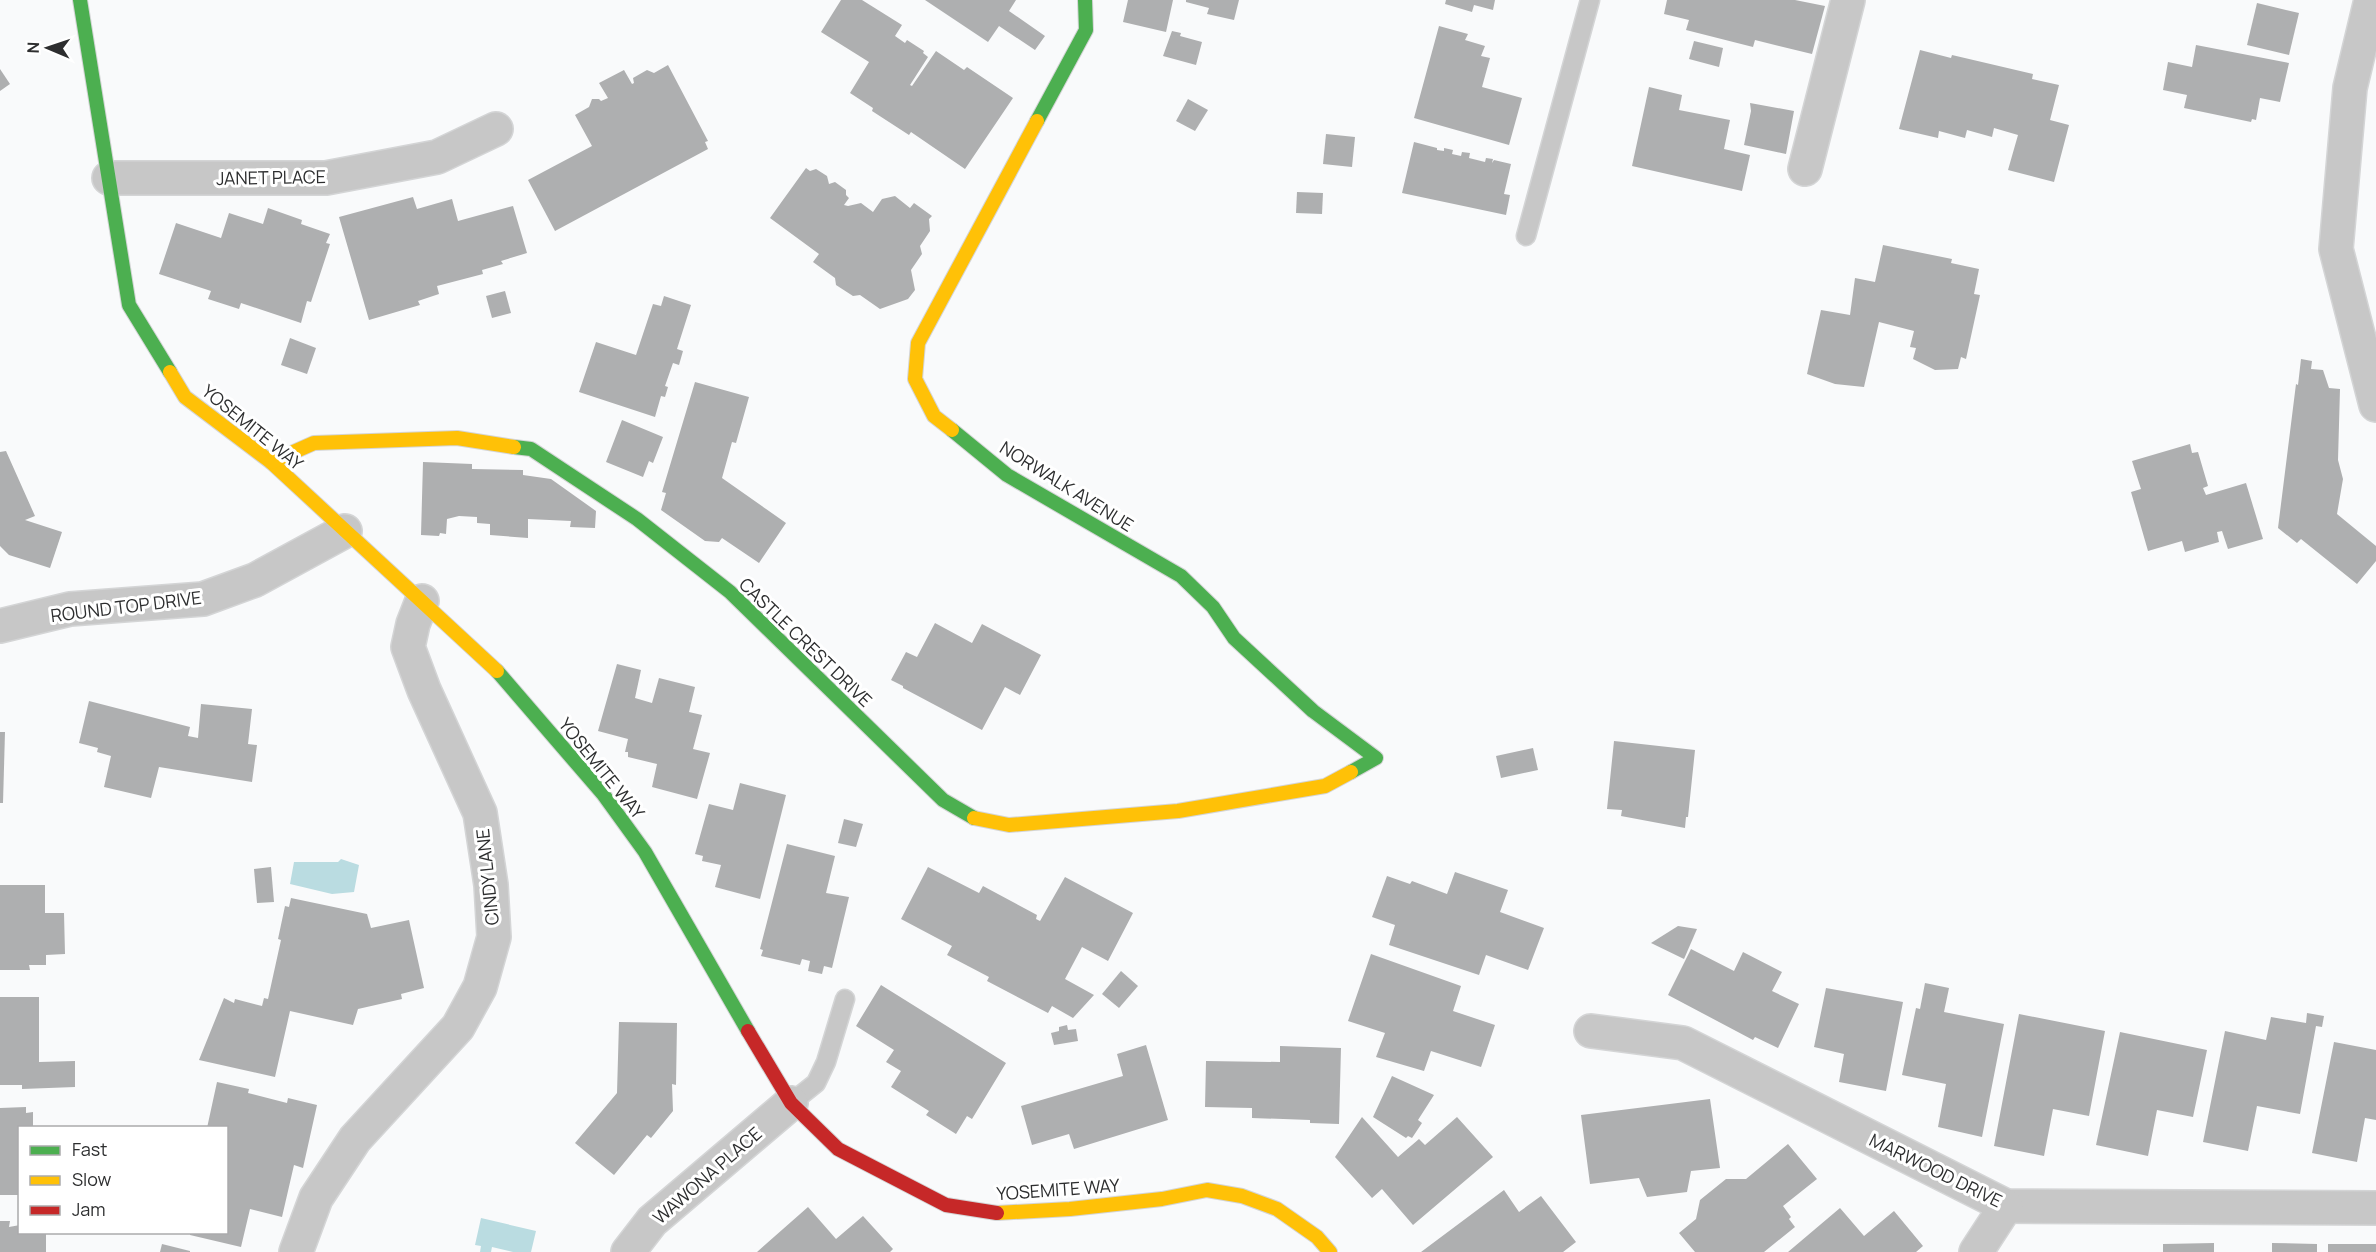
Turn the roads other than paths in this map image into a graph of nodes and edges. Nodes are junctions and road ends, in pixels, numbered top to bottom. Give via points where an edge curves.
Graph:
1 (80, 0) edge
2 (1086, 0) edge
3 (1590, 0) edge
4 (1848, 0) edge
5 (2371, 0) edge
6 (496, 129) dead end
7 (1805, 170) dead end
8 (109, 178) junction
9 (1526, 236) dead end
10 (2376, 405) edge
11 (271, 462) junction
12 (345, 531) junction
13 (422, 601) junction
14 (0, 626) edge
15 (1325, 786) joint
16 (845, 999) dead end
17 (1591, 1031) dead end
18 (791, 1103) junction
19 (2006, 1206) junction
20 (2376, 1208) edge
21 (296, 1252) edge
22 (628, 1252) edge
23 (1330, 1252) edge
24 (1976, 1252) edge

1 - 8 street, YOSEMITE WAY
2 - 15 street, NORWALK AVENUE via 1086,30 918,343 915,379 934,416 1007,475 1181,576 1212,607 1234,638 1313,711 1376,758
3 - 9 lane
4 - 7 street
5 - 10 street via 2350,88 2336,249
6 - 8 street, JANET PLACE via 437,157 326,178
8 - 11 street, YOSEMITE WAY via 129,305 185,397
11 - 12 street, YOSEMITE WAY
11 - 15 street, CASTLE CREST DRIVE via 314,442 457,438 531,450 637,519 730,592 943,800 970,817 1009,825 1167,812
12 - 13 street, YOSEMITE WAY
12 - 14 street, ROUND TOP DRIVE via 255,580 203,598 70,609
13 - 18 street, YOSEMITE WAY via 489,661 603,794 645,852
13 - 21 street, CINDY LANE via 408,647 480,813 494,937 480,987 458,1027 355,1139 316,1198
16 - 18 lane via 816,1083
17 - 19 street, MARWOOD DRIVE via 1683,1043
18 - 22 street, WAWONA PLACE via 652,1221
18 - 23 street, YOSEMITE WAY via 838,1149 946,1205 996,1213 1070,1209 1206,1190 1242,1196 1277,1209 1317,1237
19 - 20 street, MARWOOD DRIVE
19 - 24 street

